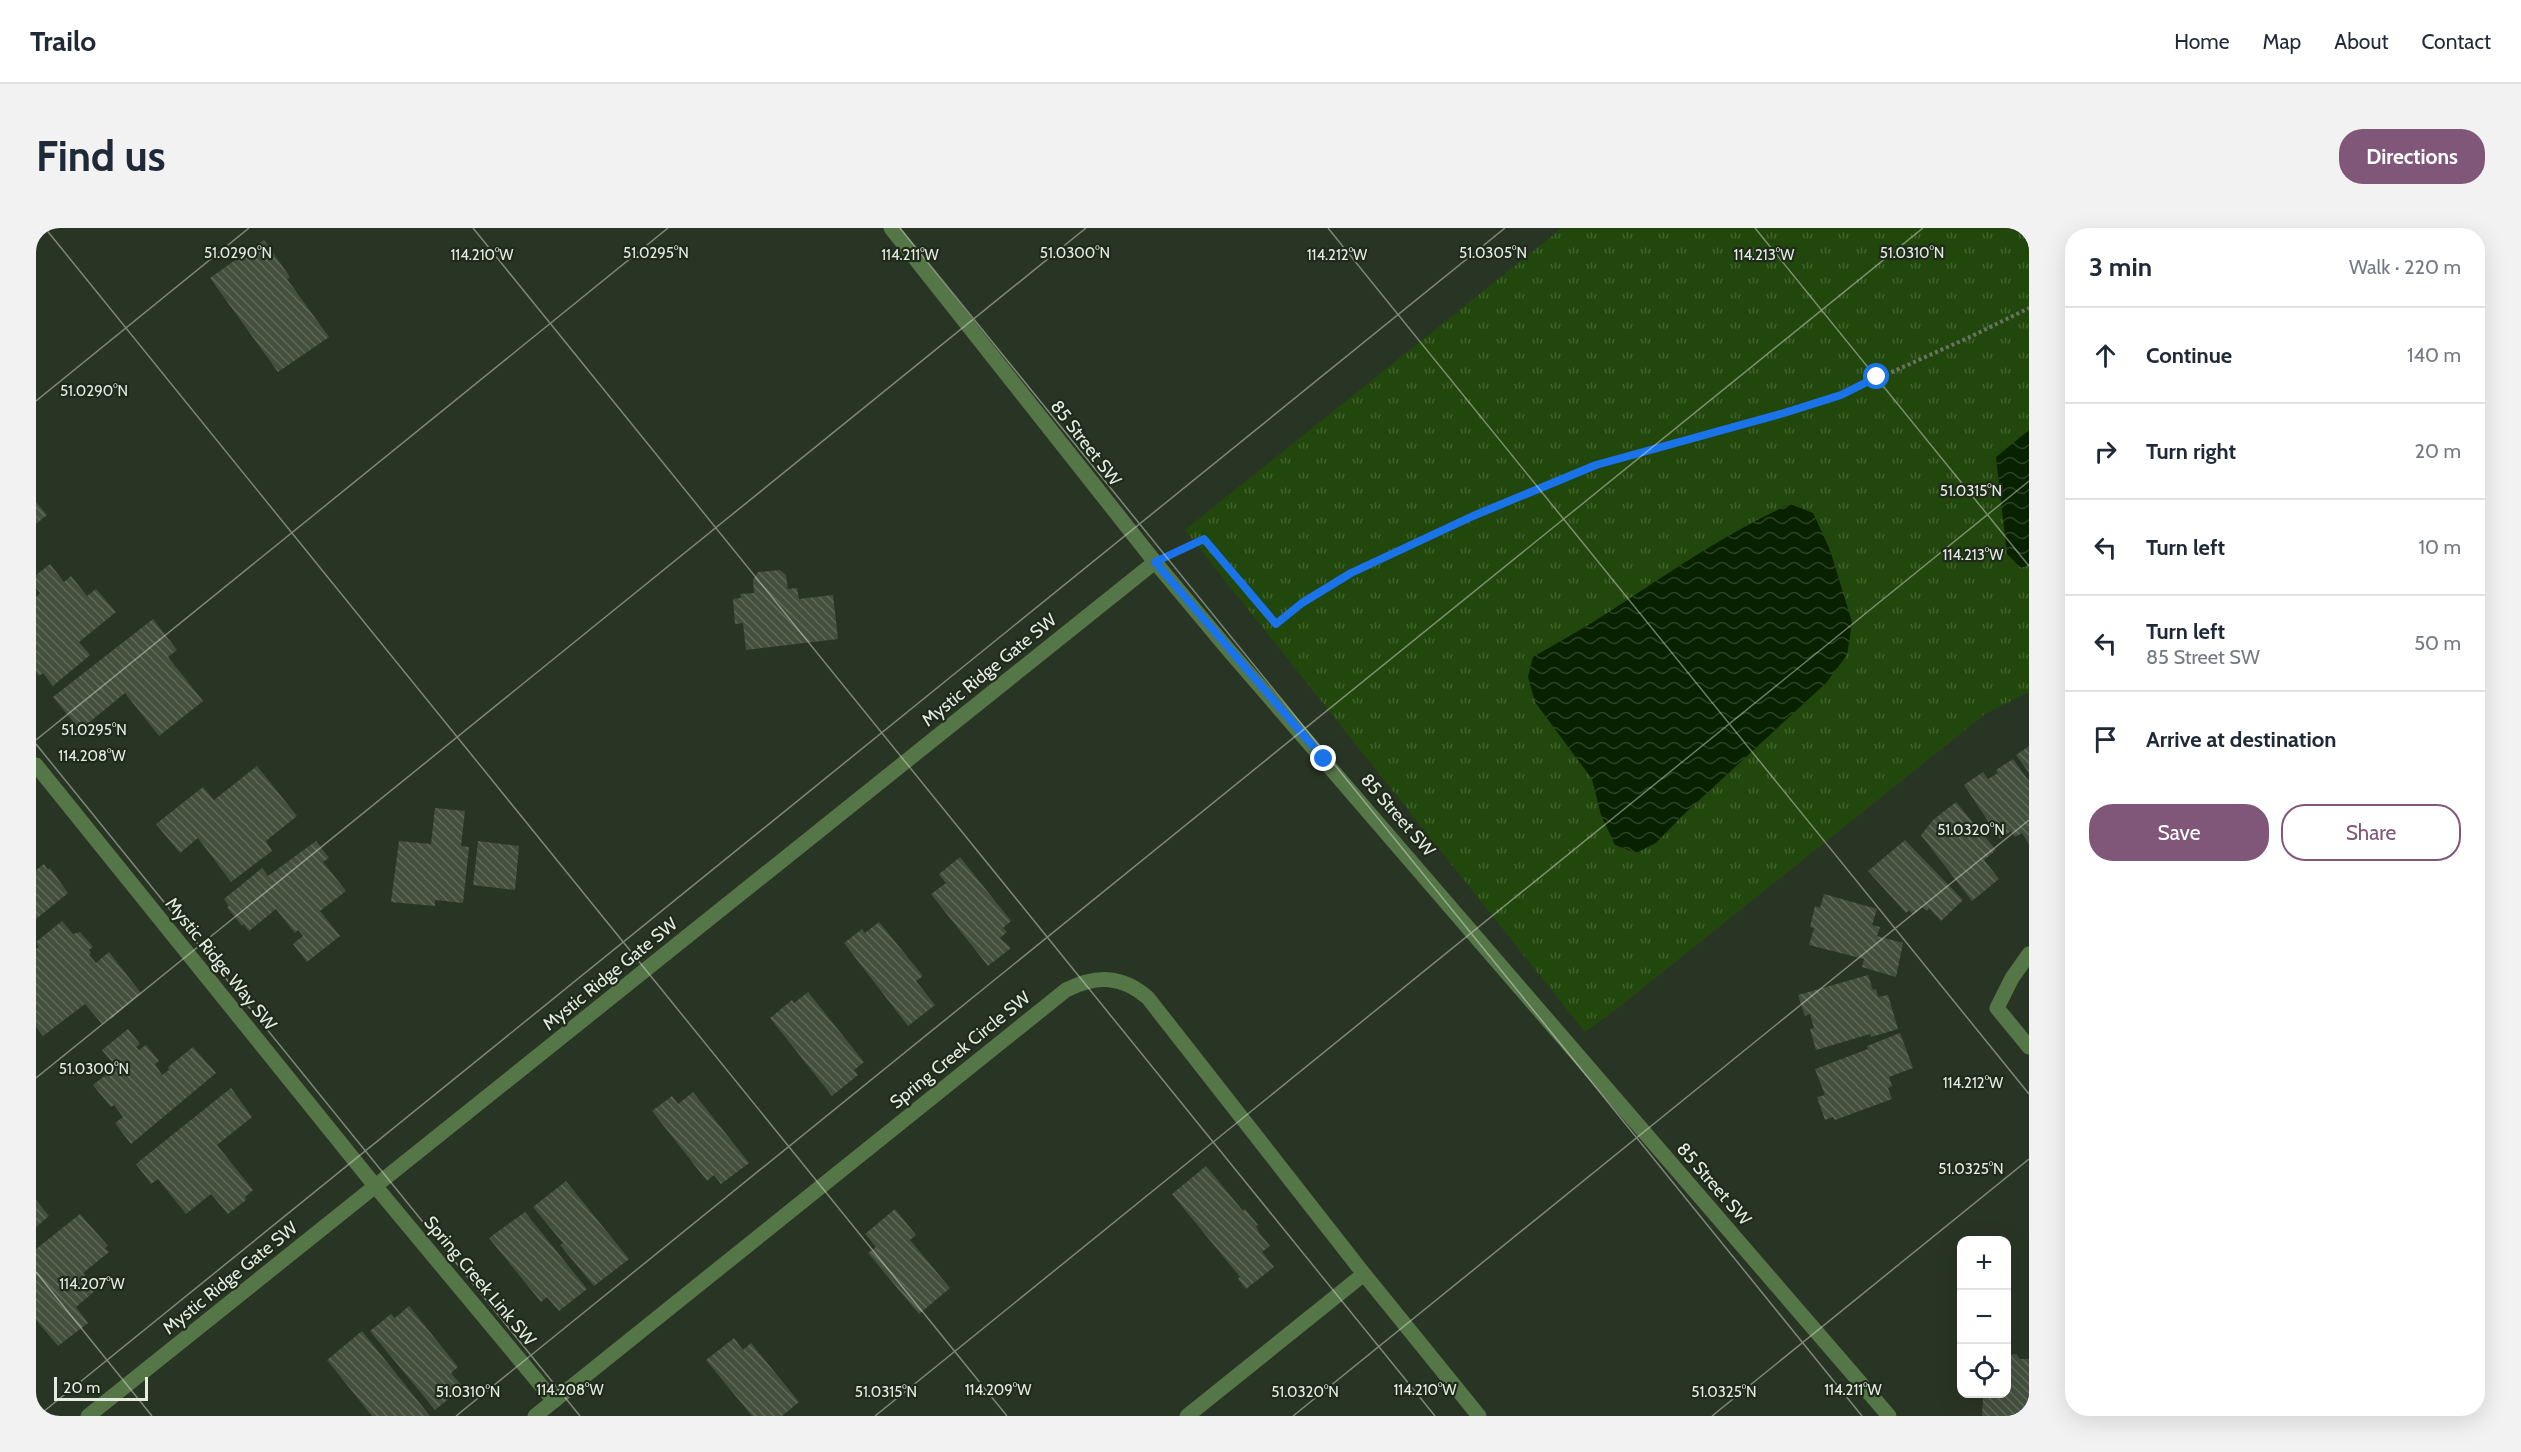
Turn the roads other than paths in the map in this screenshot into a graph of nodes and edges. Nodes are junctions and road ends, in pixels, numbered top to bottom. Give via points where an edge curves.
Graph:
1 (891, 228) edge
2 (1155, 562) junction
3 (36, 765) edge
4 (2029, 954) edge
5 (2029, 1047) edge
6 (376, 1187) junction
7 (1364, 1274) junction
8 (554, 1401) junction
9 (88, 1416) edge
10 (535, 1416) edge
11 (1187, 1416) edge
12 (1479, 1416) edge
13 (1889, 1416) edge

1 - 2 street, 85 Street SW
2 - 6 street, Mystic Ridge Gate SW
2 - 13 street, 85 Street SW
3 - 6 street, Mystic Ridge Way SW
4 - 5 street via 1997,1008
6 - 8 street, Spring Creek Link SW
6 - 9 street, Mystic Ridge Gate SW
7 - 8 street, Spring Creek Circle SW via 1148,998 1128,984 1097,980 1066,990
7 - 11 street
7 - 12 street, Spring Creek Circle SW
8 - 10 street, Spring Creek Circle SW

